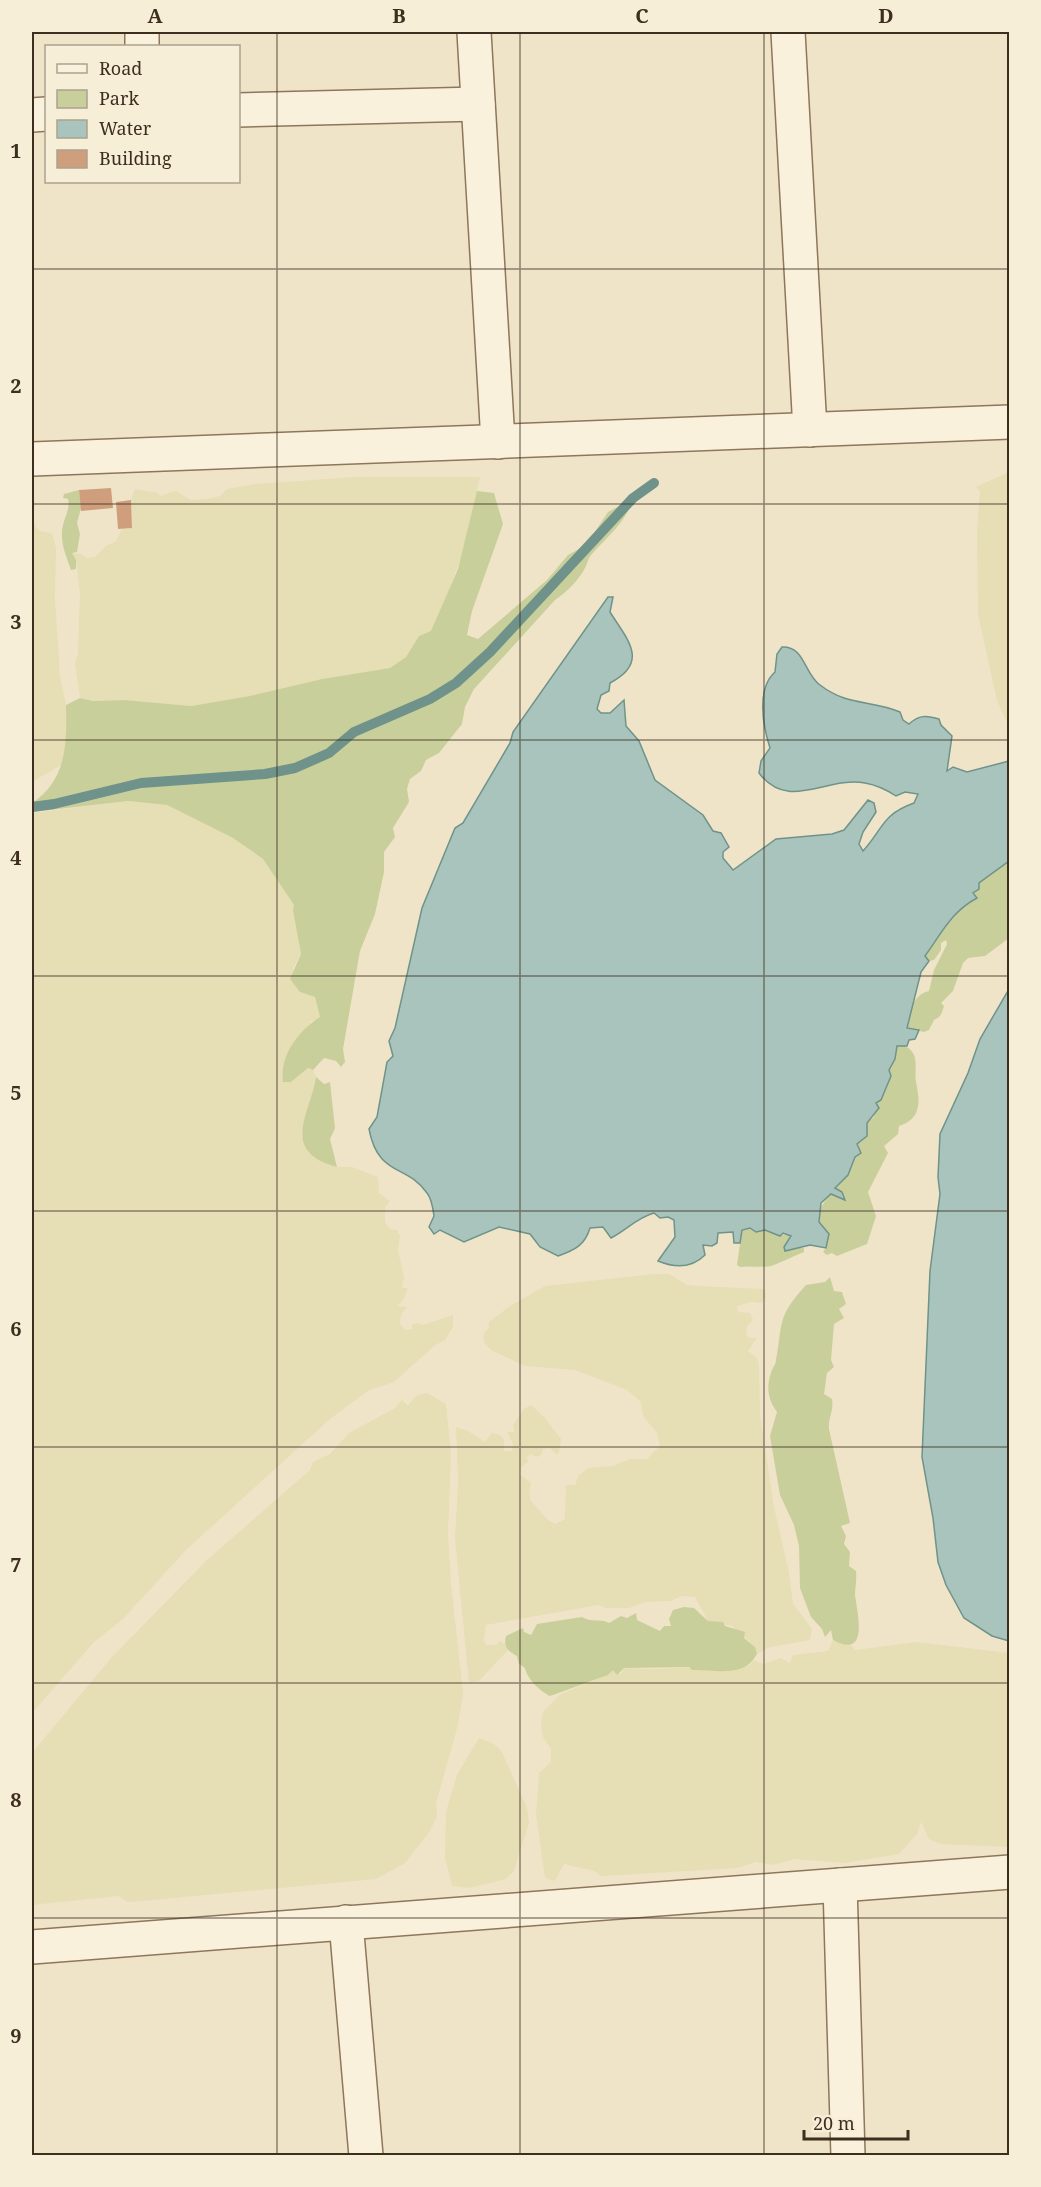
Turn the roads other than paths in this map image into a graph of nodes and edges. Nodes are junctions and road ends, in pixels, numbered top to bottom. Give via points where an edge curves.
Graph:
1 (474, 32) edge
2 (788, 32) edge
3 (478, 104) junction
4 (240, 110) edge
5 (1010, 422) edge
6 (810, 430) junction
7 (498, 442) junction
8 (32, 459) edge
9 (1010, 1872) edge
10 (840, 1885) junction
11 (346, 1922) junction
12 (32, 1947) edge
13 (366, 2156) edge
14 (848, 2156) edge

1 - 3 street
2 - 6 street
3 - 4 street
3 - 7 street
5 - 6 street
6 - 7 street
7 - 8 street
9 - 10 street
10 - 11 street
10 - 14 street
11 - 12 street
11 - 13 street

